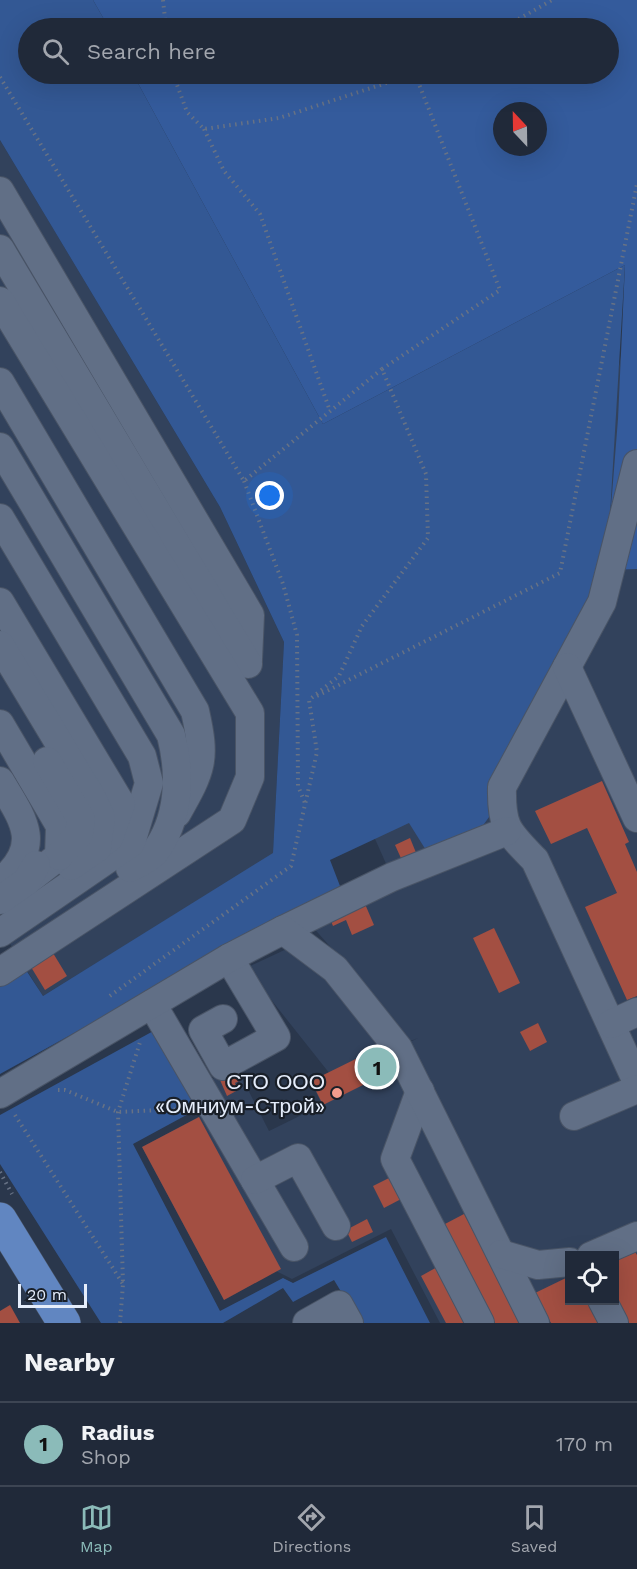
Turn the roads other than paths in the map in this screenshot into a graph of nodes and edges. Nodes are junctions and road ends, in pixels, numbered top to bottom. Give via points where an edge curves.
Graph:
1 (0, 191) edge
2 (0, 225) edge
3 (0, 249) edge
4 (0, 274) edge
5 (0, 301) edge
6 (0, 322) edge
7 (0, 360) edge
8 (0, 381) edge
9 (0, 405) edge
10 (0, 425) edge
11 (0, 447) edge
12 (637, 464) edge
13 (0, 477) edge
14 (0, 496) edge
15 (0, 518) edge
16 (0, 554) edge
17 (0, 580) edge
18 (0, 602) edge
19 (0, 627) edge
20 (0, 645) edge
21 (248, 661) junction
22 (567, 667) junction
23 (0, 681) edge
24 (0, 703) edge
25 (0, 724) edge
26 (250, 725) junction
27 (0, 751) edge
28 (195, 769) junction
29 (0, 781) edge
30 (627, 784) edge
31 (131, 794) junction
32 (0, 812) edge
33 (174, 817) junction
34 (637, 818) edge
35 (507, 831) junction
36 (93, 846) junction
37 (6, 875) edge
38 (0, 915) edge
39 (283, 930) junction
40 (0, 933) edge
41 (0, 952) edge
42 (229, 958) junction
43 (0, 972) edge
44 (152, 1004) junction
45 (637, 1012) edge
46 (223, 1019) dead end
47 (611, 1024) junction
48 (637, 1082) edge
49 (637, 1089) edge
50 (420, 1091) junction
51 (1, 1093) edge
52 (574, 1116) dead end
53 (255, 1180) junction
54 (0, 1219) edge
55 (336, 1226) dead end
56 (637, 1236) edge
57 (294, 1247) dead end
58 (602, 1251) edge
59 (501, 1254) junction
60 (565, 1262) edge
61 (605, 1305) edge
62 (64, 1323) edge
63 (307, 1323) edge
64 (349, 1323) edge
65 (480, 1323) edge
66 (535, 1323) edge
67 (614, 1323) edge

1 - 21 lane via 250,615
2 - 21 lane
3 - 21 lane
4 - 21 lane
5 - 26 lane
6 - 26 lane
7 - 28 lane via 217,724 213,746
8 - 28 lane via 195,711 203,745
9 - 28 lane via 184,716 193,734
10 - 28 lane via 182,730
11 - 33 lane via 171,735 177,758
12 - 22 lane via 602,602
13 - 36 lane via 133,699 167,764 164,787 152,813
14 - 31 lane via 133,717 150,753
15 - 31 lane via 142,756
16 - 31 lane via 124,763
17 - 31 lane
18 - 31 lane
19 - 36 lane via 105,801
20 - 36 lane via 91,796 100,817
21 - 26 lane
22 - 30 lane
22 - 35 lane via 502,787
23 - 36 lane via 81,819 79,834
24 - 36 lane via 72,824
25 - 36 lane via 60,826
26 - 43 lane via 250,777 231,820
27 - 37 lane via 46,828 45,848
28 - 33 lane
29 - 37 lane via 25,823 27,844 15,869
30 - 34 lane
31 - 36 lane
32 - 37 lane via 13,849
33 - 41 lane via 153,854
35 - 39 lane via 392,877
35 - 47 lane via 535,860
36 - 37 lane
36 - 38 lane
36 - 40 lane
39 - 42 lane
39 - 50 lane via 335,969 398,1048
42 - 44 lane
42 - 46 lane via 276,1037 223,1066 203,1030
44 - 51 lane
44 - 53 lane
45 - 47 lane
47 - 48 lane
49 - 52 lane
50 - 59 lane
50 - 65 lane via 395,1159
53 - 55 lane via 298,1158
53 - 57 lane
54 - 62 main road
56 - 58 lane
59 - 60 lane via 538,1265
59 - 66 lane
61 - 67 lane
63 - 64 lane via 339,1305

